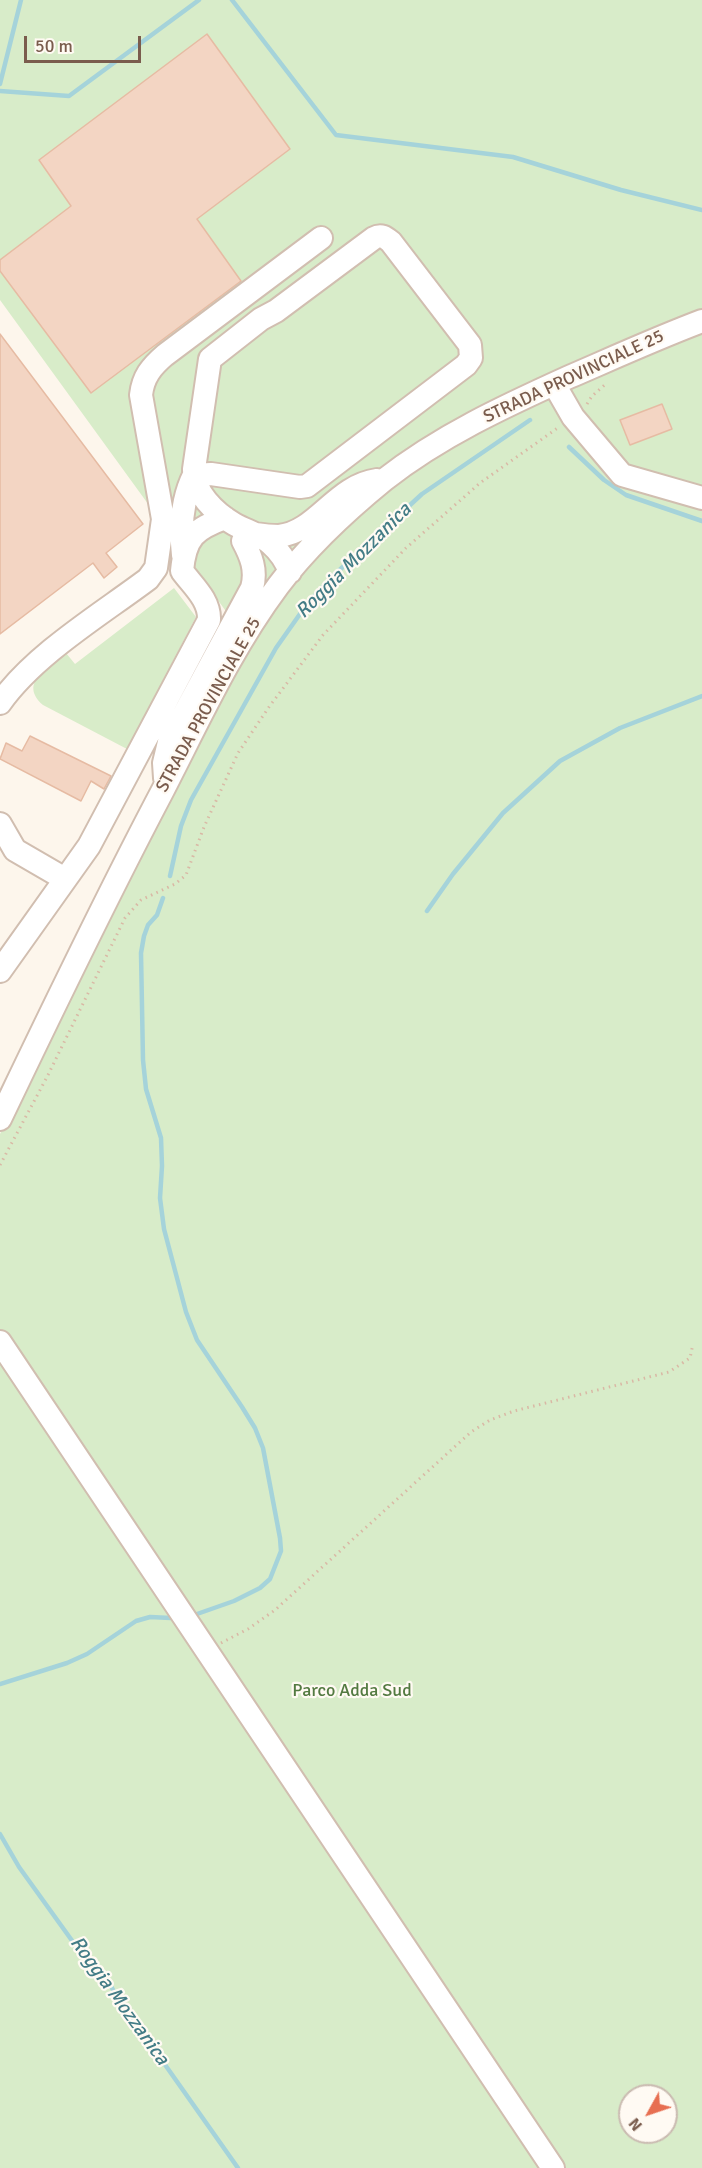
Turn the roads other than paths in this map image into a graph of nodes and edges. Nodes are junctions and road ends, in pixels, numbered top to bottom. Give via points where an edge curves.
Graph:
1 (321, 238) dead end
2 (702, 321) edge
3 (554, 384) junction
4 (194, 475) junction
5 (387, 478) junction
6 (702, 498) edge
7 (225, 518) junction
8 (249, 537) junction
9 (183, 555) junction
10 (290, 572) junction
11 (0, 703) edge
12 (165, 786) junction
13 (0, 824) edge
14 (65, 879) junction
15 (0, 971) edge
16 (0, 1119) edge
17 (0, 1342) edge
18 (553, 2168) edge

1 - 11 street via 149,370 141,395 163,519 156,568 148,579 35,664
2 - 3 street, STRADA PROVINCIALE 25
3 - 5 street, STRADA PROVINCIALE 25 via 486,415
3 - 6 street via 573,417 621,475
4 - 4 street via 212,356 374,238 385,236 470,345 471,358 466,365 307,486
4 - 7 street via 201,494
4 - 9 street via 187,488 181,534
5 - 8 street via 347,491 290,533
5 - 10 street, STRADA PROVINCIALE 25 via 341,518
7 - 8 street
7 - 9 street via 195,532
8 - 10 street via 271,544
8 - 12 street via 252,588 169,742 164,763
9 - 14 street via 182,571 203,598 209,620 89,846
10 - 12 street, STRADA PROVINCIALE 25 via 235,651
12 - 16 street, STRADA PROVINCIALE 25
13 - 14 street via 15,850
14 - 15 street
17 - 18 street

